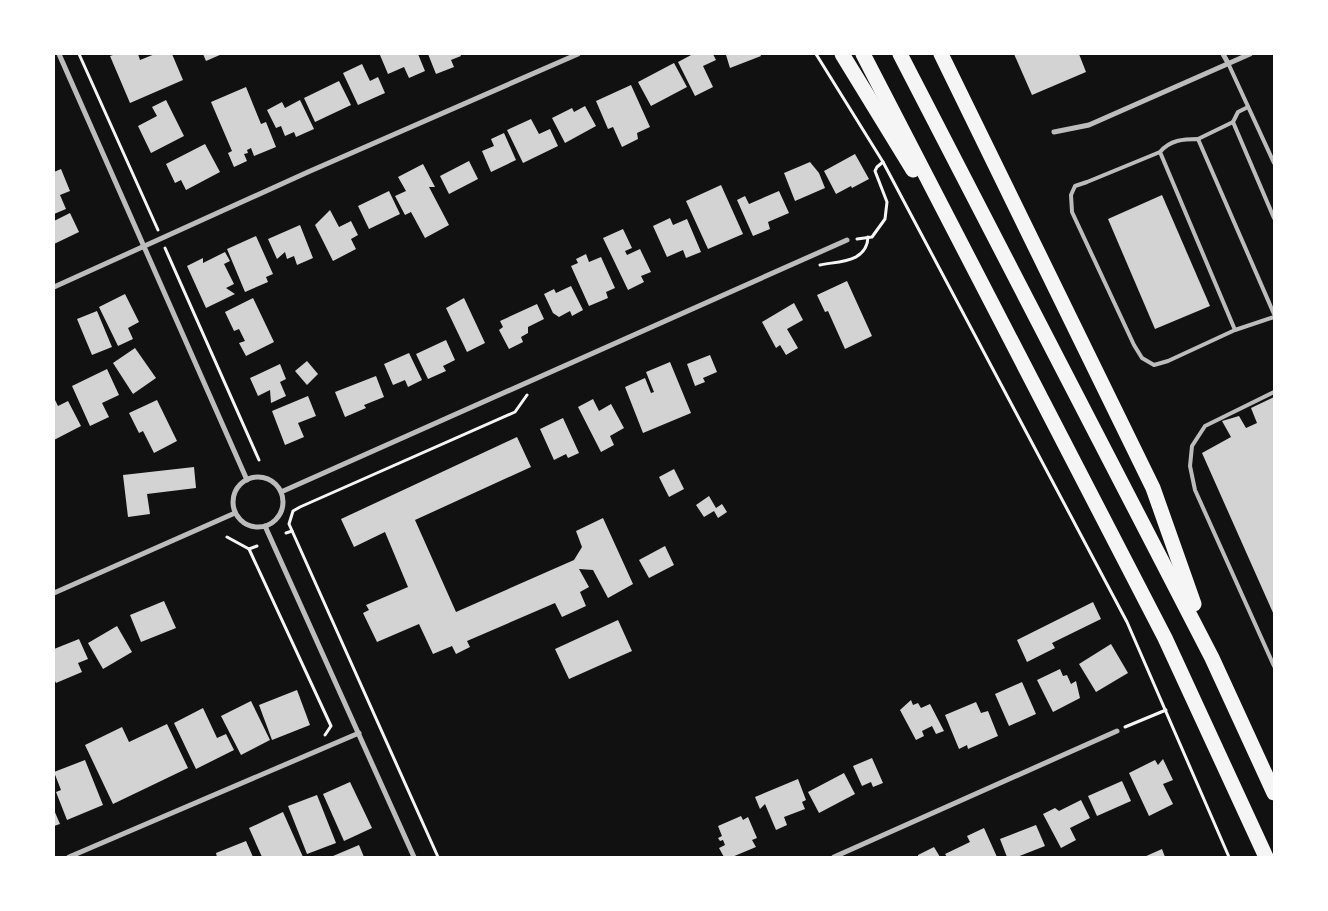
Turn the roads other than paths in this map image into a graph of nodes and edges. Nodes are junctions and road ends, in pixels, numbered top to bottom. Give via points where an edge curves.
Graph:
1 (59, 54) edge
2 (578, 54) edge
3 (842, 54) edge
4 (863, 54) edge
5 (900, 54) edge
6 (941, 54) edge
7 (1224, 54) edge
8 (1250, 54) edge
9 (1228, 63) junction
10 (1248, 107) junction
11 (1233, 122) junction
12 (1054, 132) dead end
13 (1198, 139) junction
14 (1160, 152) junction
15 (1274, 163) edge
16 (1274, 218) edge
17 (847, 240) road end
18 (144, 246) junction
19 (978, 276) junction
20 (54, 287) edge
21 (1274, 316) edge
22 (1235, 330) junction
23 (1274, 392) edge
24 (247, 480) junction
25 (281, 492) junction
26 (235, 513) junction
27 (265, 526) junction
28 (54, 593) edge
29 (1212, 658) junction
30 (1274, 666) edge
31 (1117, 731) road end
32 (359, 733) junction
33 (1274, 793) edge
34 (69, 857) edge
35 (414, 857) edge
36 (834, 857) edge
37 (1266, 857) edge

1 - 18 street
2 - 18 street
3 - 19 highway
4 - 19 highway
5 - 29 highway
6 - 29 highway via 1153,488
7 - 9 street
8 - 9 street
9 - 10 lane
9 - 12 street via 1089,125
10 - 11 lane via 1238,112
10 - 15 lane
11 - 13 lane
11 - 16 lane
13 - 14 lane via 1166,144
13 - 21 lane
14 - 22 lane
14 - 22 lane via 1075,186 1071,195 1072,212 1142,358 1154,365 1168,361
17 - 25 street
18 - 20 street
18 - 24 street
19 - 37 highway via 1165,638
21 - 22 lane
23 - 30 lane via 1205,426 1192,446 1190,466 1195,490
24 - 25 street via 270,480
24 - 26 street via 233,497
25 - 27 street via 282,509
26 - 27 street via 251,526
26 - 28 street
27 - 32 street
29 - 33 highway
31 - 36 street
32 - 34 street
32 - 35 street

